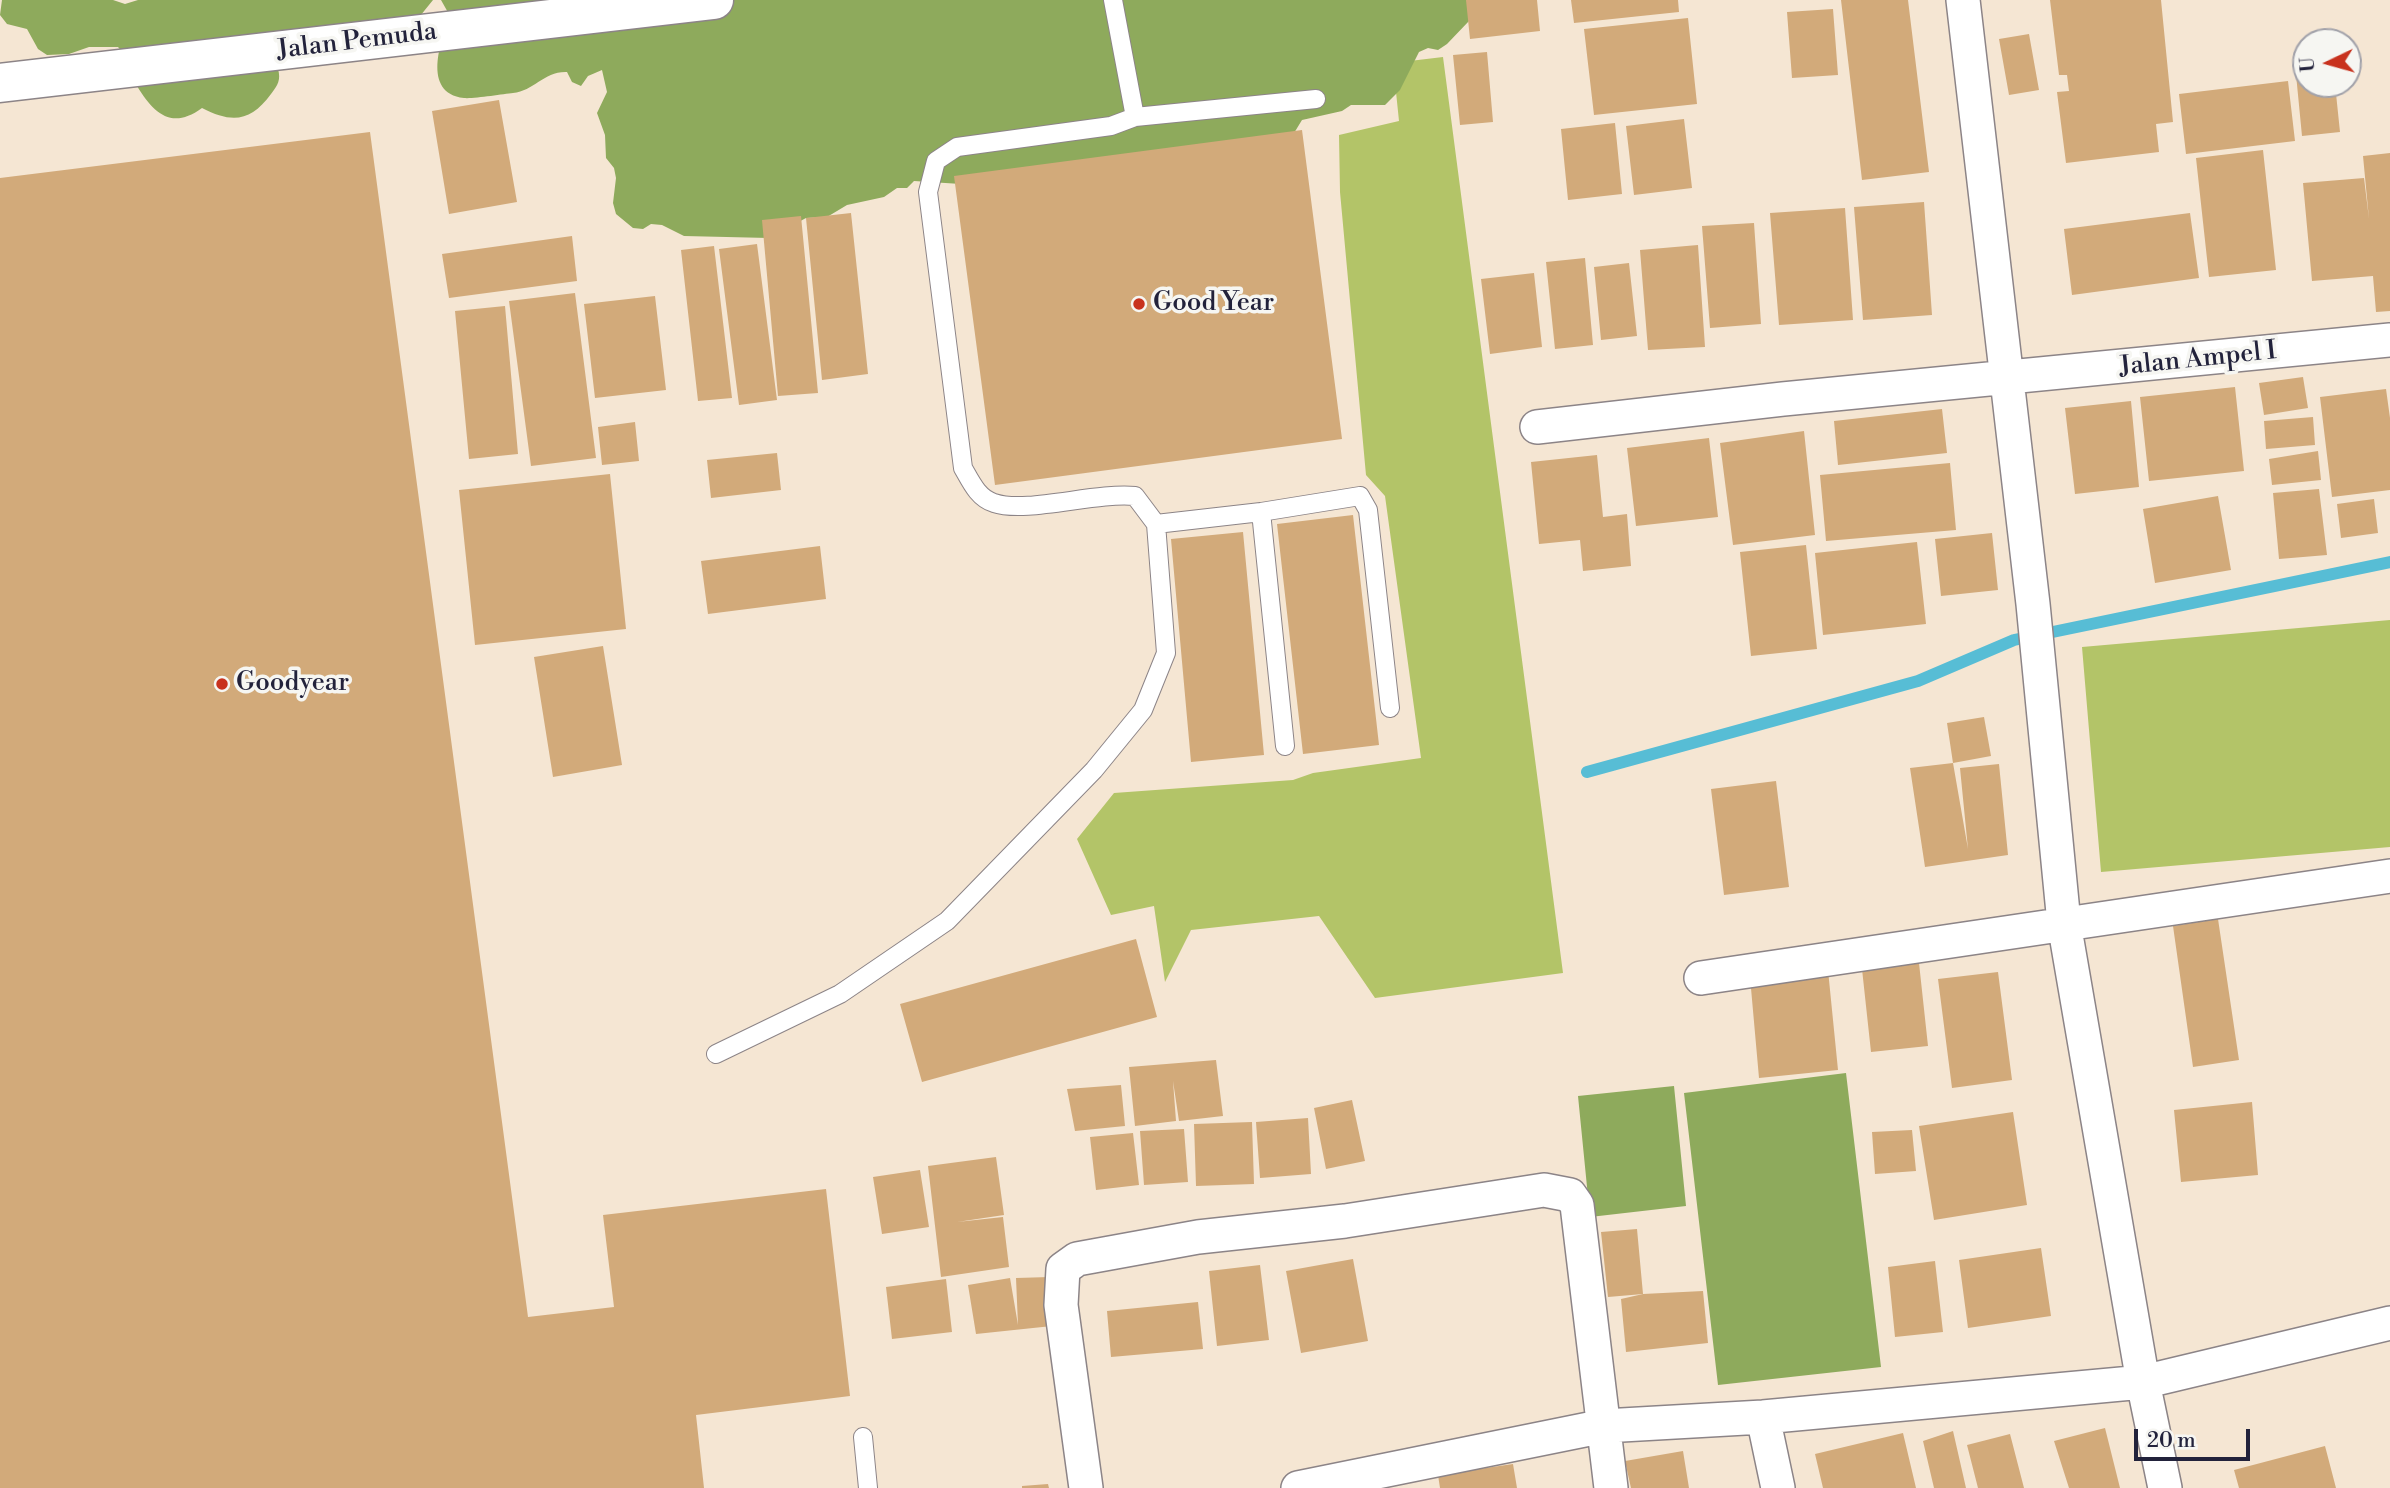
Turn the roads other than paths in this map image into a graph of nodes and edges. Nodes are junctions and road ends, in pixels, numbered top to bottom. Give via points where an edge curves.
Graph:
1 (714, 0) edge
2 (1113, 0) edge
3 (1964, 0) edge
4 (0, 83) edge
5 (1316, 99) dead end
6 (1135, 117) junction
7 (2390, 340) edge
8 (2007, 379) junction
9 (1537, 427) dead end
10 (1261, 512) junction
11 (1156, 524) junction
12 (1390, 708) dead end
13 (1285, 746) dead end
14 (2390, 876) edge
15 (2064, 923) junction
16 (1702, 978) dead end
17 (716, 1054) dead end
18 (2390, 1323) edge
19 (2143, 1382) junction
20 (1763, 1417) junction
21 (1604, 1426) junction
22 (863, 1437) dead end
23 (1317, 1487) edge
24 (868, 1488) edge
25 (1086, 1488) edge
26 (1611, 1488) edge
27 (1778, 1488) edge
28 (2165, 1488) edge

1 - 4 main road, Jalan Pemuda
2 - 6 lane
3 - 8 street
5 - 6 lane
6 - 11 lane via 1111,126 957,147 936,161 928,192 963,468 977,492 995,503 1024,505 1111,493 1135,496
7 - 8 street, Jalan Ampel I
8 - 9 street, Jalan Ampel I
8 - 15 street
10 - 11 lane
10 - 12 lane via 1360,496 1368,510
10 - 13 lane
11 - 17 lane via 1166,653 1143,710 1094,770 947,921 840,994
14 - 15 street
15 - 16 street
15 - 19 street
18 - 19 street
19 - 20 street
19 - 28 street
20 - 21 street
20 - 27 street
21 - 23 street
21 - 25 street via 1577,1205 1570,1195 1544,1190 1345,1221 1198,1237 1077,1259 1063,1269 1062,1305
21 - 26 street
22 - 24 lane

